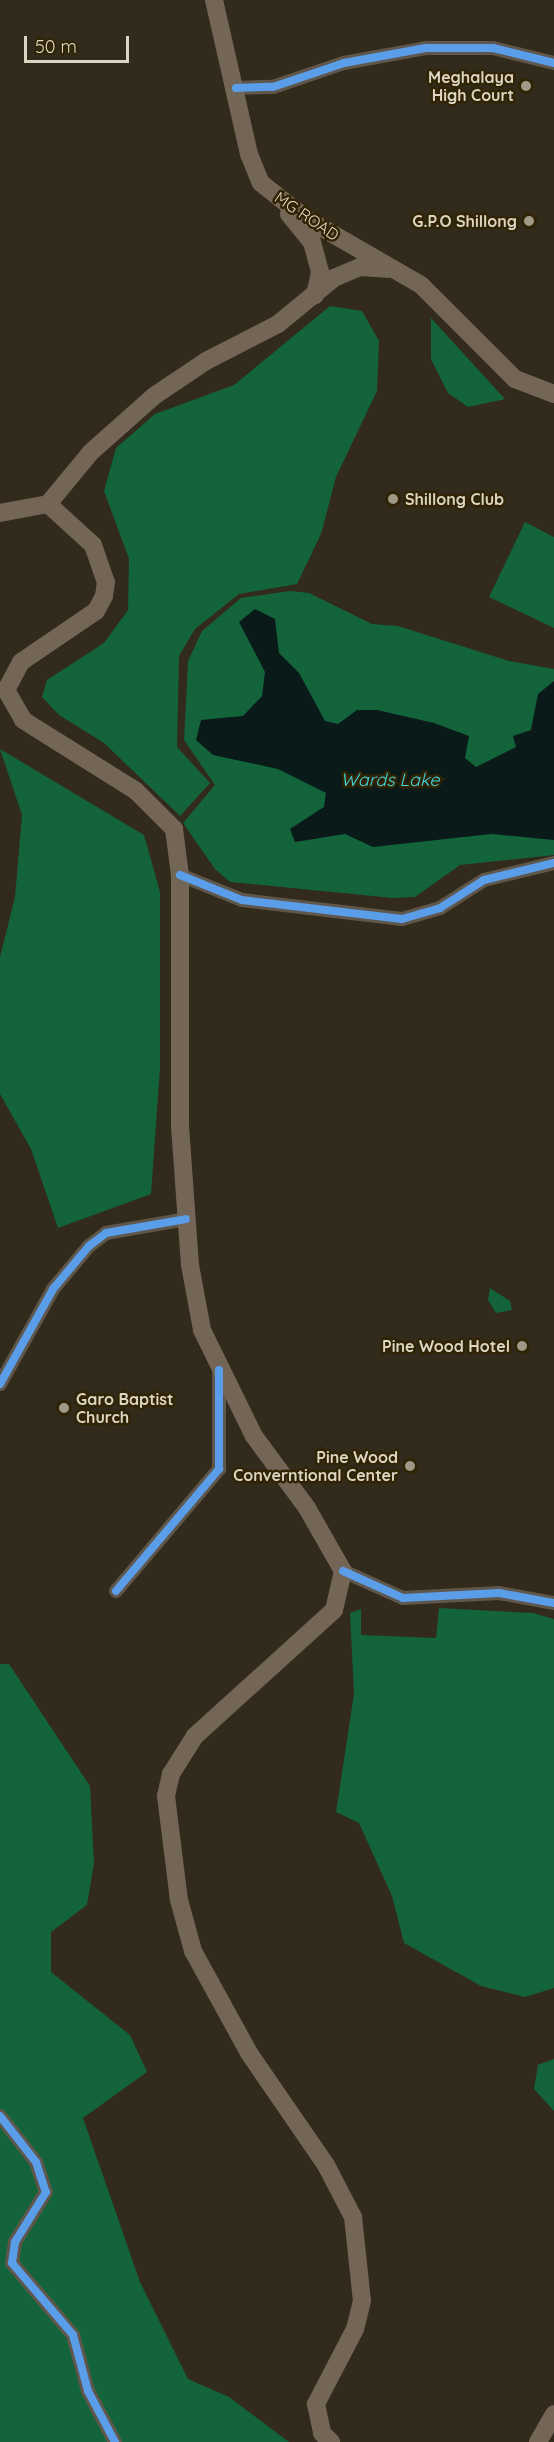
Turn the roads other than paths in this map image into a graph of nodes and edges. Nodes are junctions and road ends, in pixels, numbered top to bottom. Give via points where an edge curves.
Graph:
1 (214, 0) edge
2 (554, 63) edge
3 (236, 88) junction
4 (277, 198) junction
5 (395, 270) junction
6 (315, 295) junction
7 (554, 394) edge
8 (48, 504) junction
9 (0, 513) edge
10 (554, 862) edge
11 (180, 875) junction
12 (186, 1219) junction
13 (219, 1370) junction
14 (0, 1384) edge
15 (343, 1571) junction
16 (116, 1591) dead end
17 (554, 1603) edge
18 (0, 2116) edge
19 (554, 2414) edge
20 (115, 2442) edge
21 (331, 2442) edge
22 (538, 2442) edge

1 - 3 main road, MG ROAD
2 - 3 street via 493,48 426,48 344,63 273,87
3 - 4 main road, MG ROAD via 253,168
4 - 5 main road, MG ROAD
4 - 6 main road via 312,242 320,272
5 - 6 main road via 347,270
5 - 7 main road, MG ROAD via 441,301 515,380
6 - 8 main road via 260,336 206,361 154,396 91,452
8 - 9 main road
8 - 11 main road via 93,545 106,582 104,596 96,611 11,672 8,697 23,720 136,791 168,818
10 - 11 street via 484,880 440,908 402,920 242,900
11 - 12 main road via 177,1047
12 - 13 main road via 202,1330
12 - 14 street via 106,1233 89,1246 53,1289
13 - 15 main road via 254,1436 307,1508
13 - 16 street via 219,1469
15 - 17 street via 403,1598 499,1593
15 - 21 main road via 334,1610 195,1736 171,1774 166,1796 179,1900 193,1951 249,2053 326,2164 353,2217 362,2301 355,2329 316,2404 322,2433
18 - 20 street via 36,2162 46,2192 15,2242 12,2263 73,2336 88,2391
19 - 22 main road

